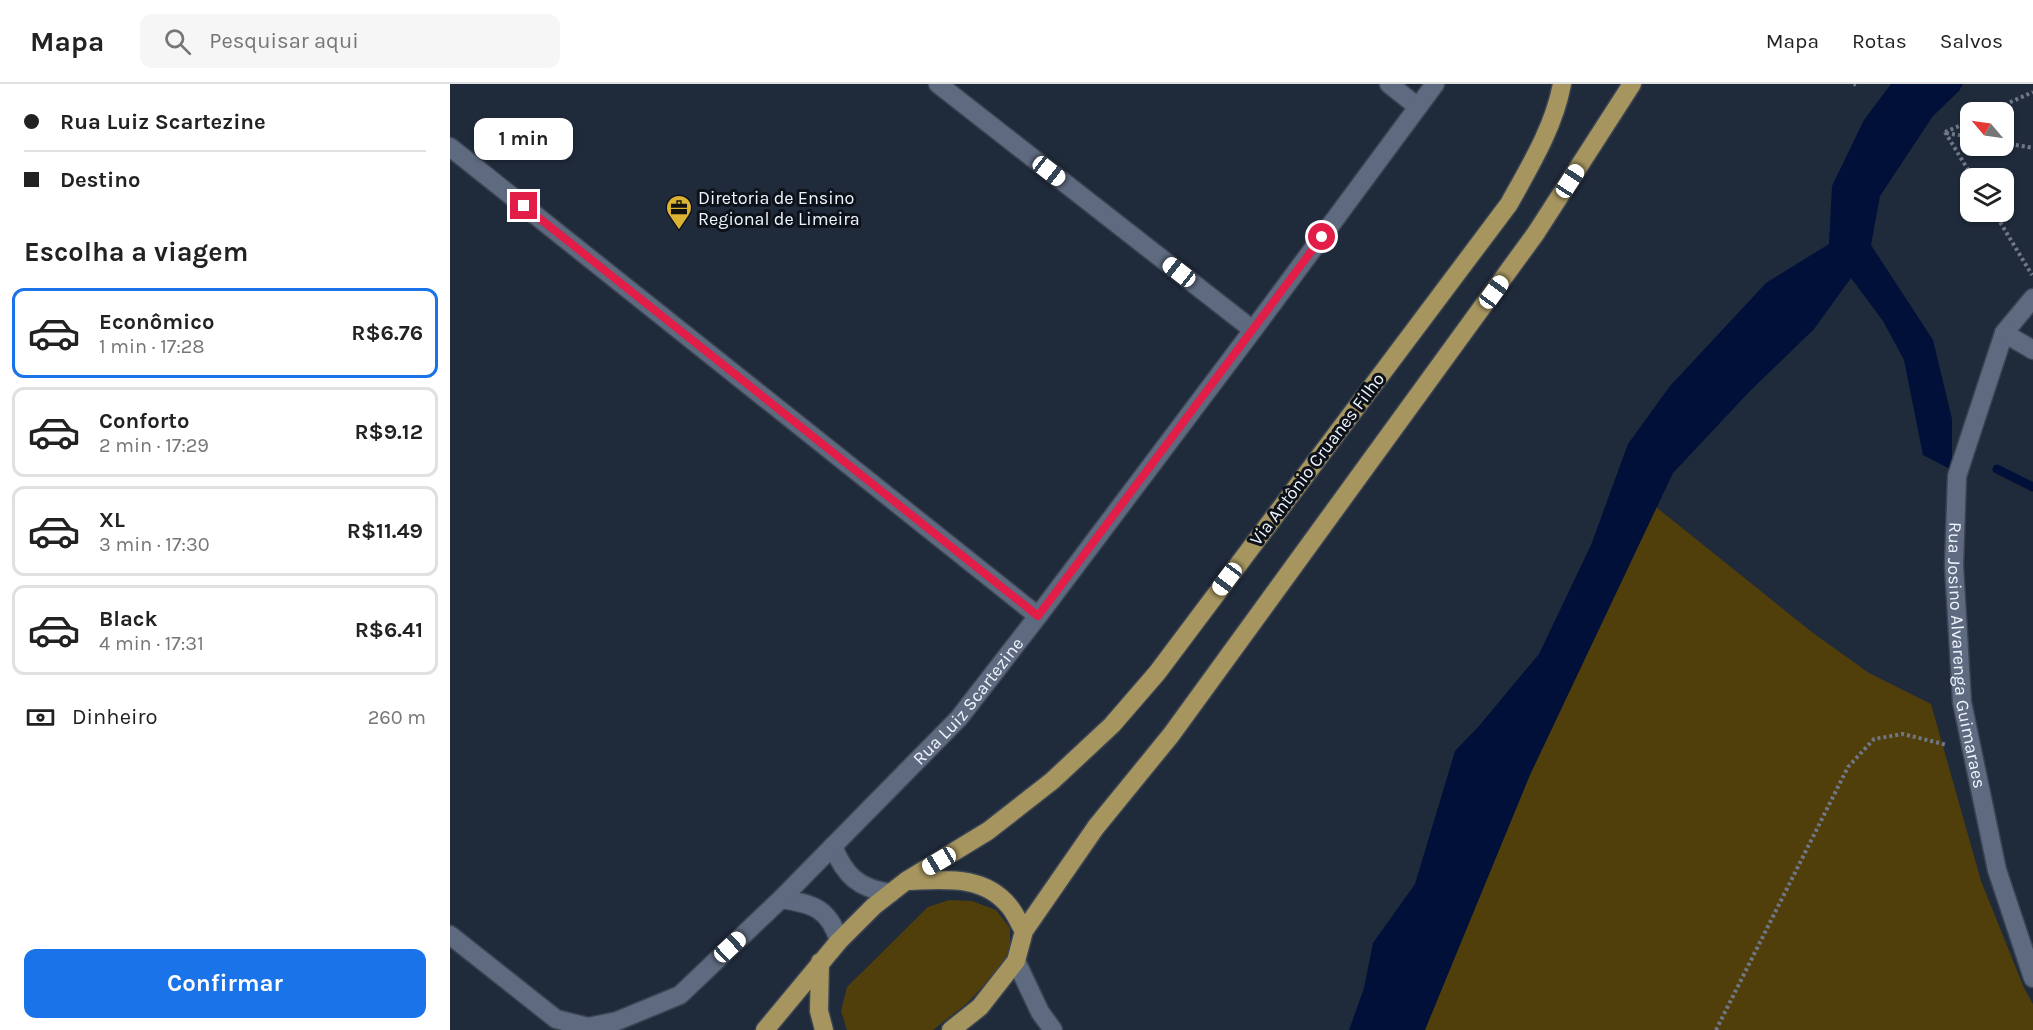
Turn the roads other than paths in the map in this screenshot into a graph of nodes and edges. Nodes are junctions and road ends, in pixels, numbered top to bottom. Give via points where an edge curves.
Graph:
1 (938, 84) edge
2 (1389, 84) edge
3 (1435, 84) edge
4 (1562, 84) edge
5 (1632, 84) edge
6 (1418, 107) junction
7 (450, 147) edge
8 (2033, 298) edge
9 (1253, 330) junction
10 (2004, 333) junction
11 (2033, 350) edge
12 (1038, 616) junction
13 (833, 846) junction
14 (906, 881) junction
15 (891, 893) junction
16 (781, 899) junction
17 (1024, 931) junction
18 (450, 935) edge
19 (839, 941) junction
20 (1017, 960) junction
21 (820, 962) junction
22 (2033, 978) edge
23 (765, 1030) edge
24 (824, 1030) edge
25 (951, 1030) edge
26 (1053, 1030) edge

1 - 9 street
2 - 6 street
3 - 6 street, Rua Luiz Scartezine
4 - 14 main road, Via Antônio Cruanes Filho via 1540,148 1509,204 1157,673 1112,725 1052,781 988,831
5 - 17 main road via 1536,233 1171,735 1096,827
6 - 9 street, Rua Luiz Scartezine
7 - 12 street
8 - 10 street
9 - 12 street, Rua Luiz Scartezine
10 - 11 street
10 - 22 street, Rua Josino Alvarenga Guimaraes via 1957,476 1954,566 1962,702 1997,870
12 - 13 street, Rua Luiz Scartezine via 959,718
13 - 15 street via 847,874 877,891
13 - 16 street, Rua Luiz Scartezine
14 - 15 main road, Via Antônio Cruanes Filho
14 - 17 main road via 967,880 991,889 1009,905
15 - 19 main road, Via Antônio Cruanes Filho
16 - 18 street, Rua Luiz Scartezine via 680,995 618,1021 588,1027 556,1019
16 - 19 street via 802,902 829,916
17 - 20 main road
19 - 21 main road, Via Antônio Cruanes Filho
20 - 25 main road via 980,1007
20 - 26 street
21 - 23 main road
21 - 24 main road via 819,1011

